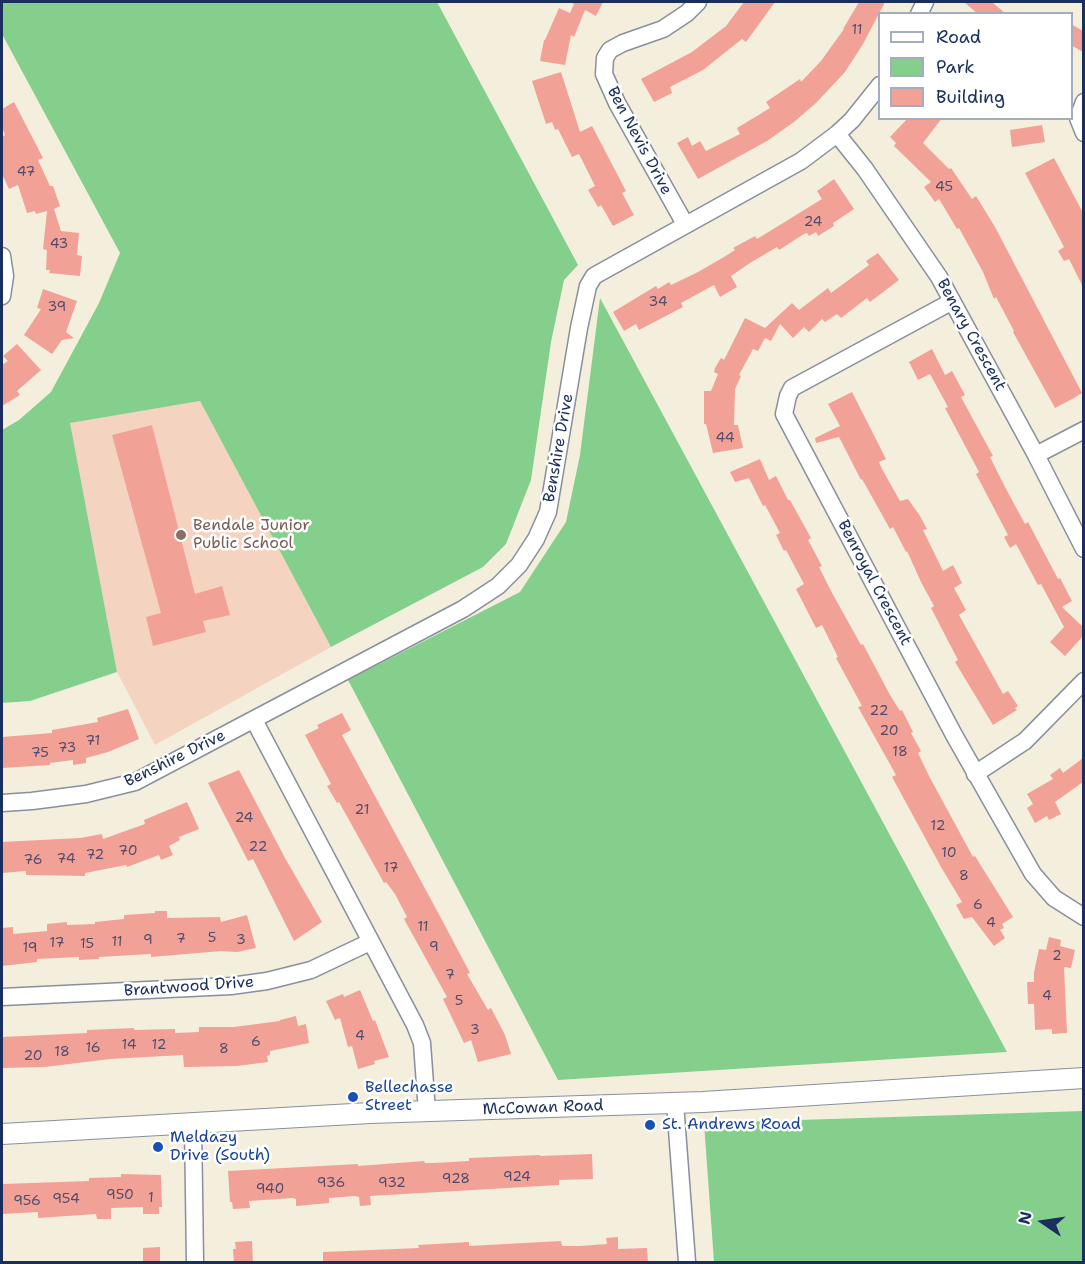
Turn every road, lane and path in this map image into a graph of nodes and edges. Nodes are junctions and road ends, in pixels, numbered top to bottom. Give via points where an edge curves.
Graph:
1 (698, 2) edge
2 (878, 86) edge
3 (1083, 102) edge
4 (1083, 133) edge
5 (837, 134) junction
6 (685, 224) junction
7 (2, 256) edge
8 (2, 296) edge
9 (951, 302) junction
10 (1083, 430) edge
11 (1036, 455) junction
12 (1083, 549) edge
13 (1083, 681) edge
14 (254, 720) junction
15 (975, 774) junction
16 (2, 803) edge
17 (1083, 917) edge
18 (370, 942) junction
19 (2, 997) edge
20 (1083, 1078) edge
21 (675, 1103) junction
22 (427, 1112) junction
23 (193, 1124) junction
24 (2, 1134) edge
25 (195, 1263) edge
26 (687, 1263) edge

1 - 6 street, Ben Nevis Drive via 663,29 610,50 604,74
2 - 5 street, Benshire Drive
3 - 4 street via 1078,118
5 - 6 street, Benshire Drive via 778,175
5 - 9 street, Benary Crescent via 907,227
6 - 14 street, Benshire Drive via 594,276 588,285 548,512 519,565 498,586 463,609
7 - 8 street
9 - 11 street, Benary Crescent
9 - 15 street, Benroyal Crescent via 792,388 784,414
10 - 11 street
11 - 12 street, Benary Crescent
13 - 15 street via 1025,741
14 - 16 street, Benshire Drive via 135,782 86,794
14 - 18 street
15 - 17 street, Benroyal Crescent via 1041,886
18 - 19 street, Brantwood Drive via 311,970 267,981
18 - 22 street via 408,1008 422,1043
20 - 21 main road, McCowan Road
21 - 22 main road, McCowan Road
21 - 26 street
22 - 23 main road, McCowan Road
23 - 24 main road, McCowan Road
23 - 25 street

